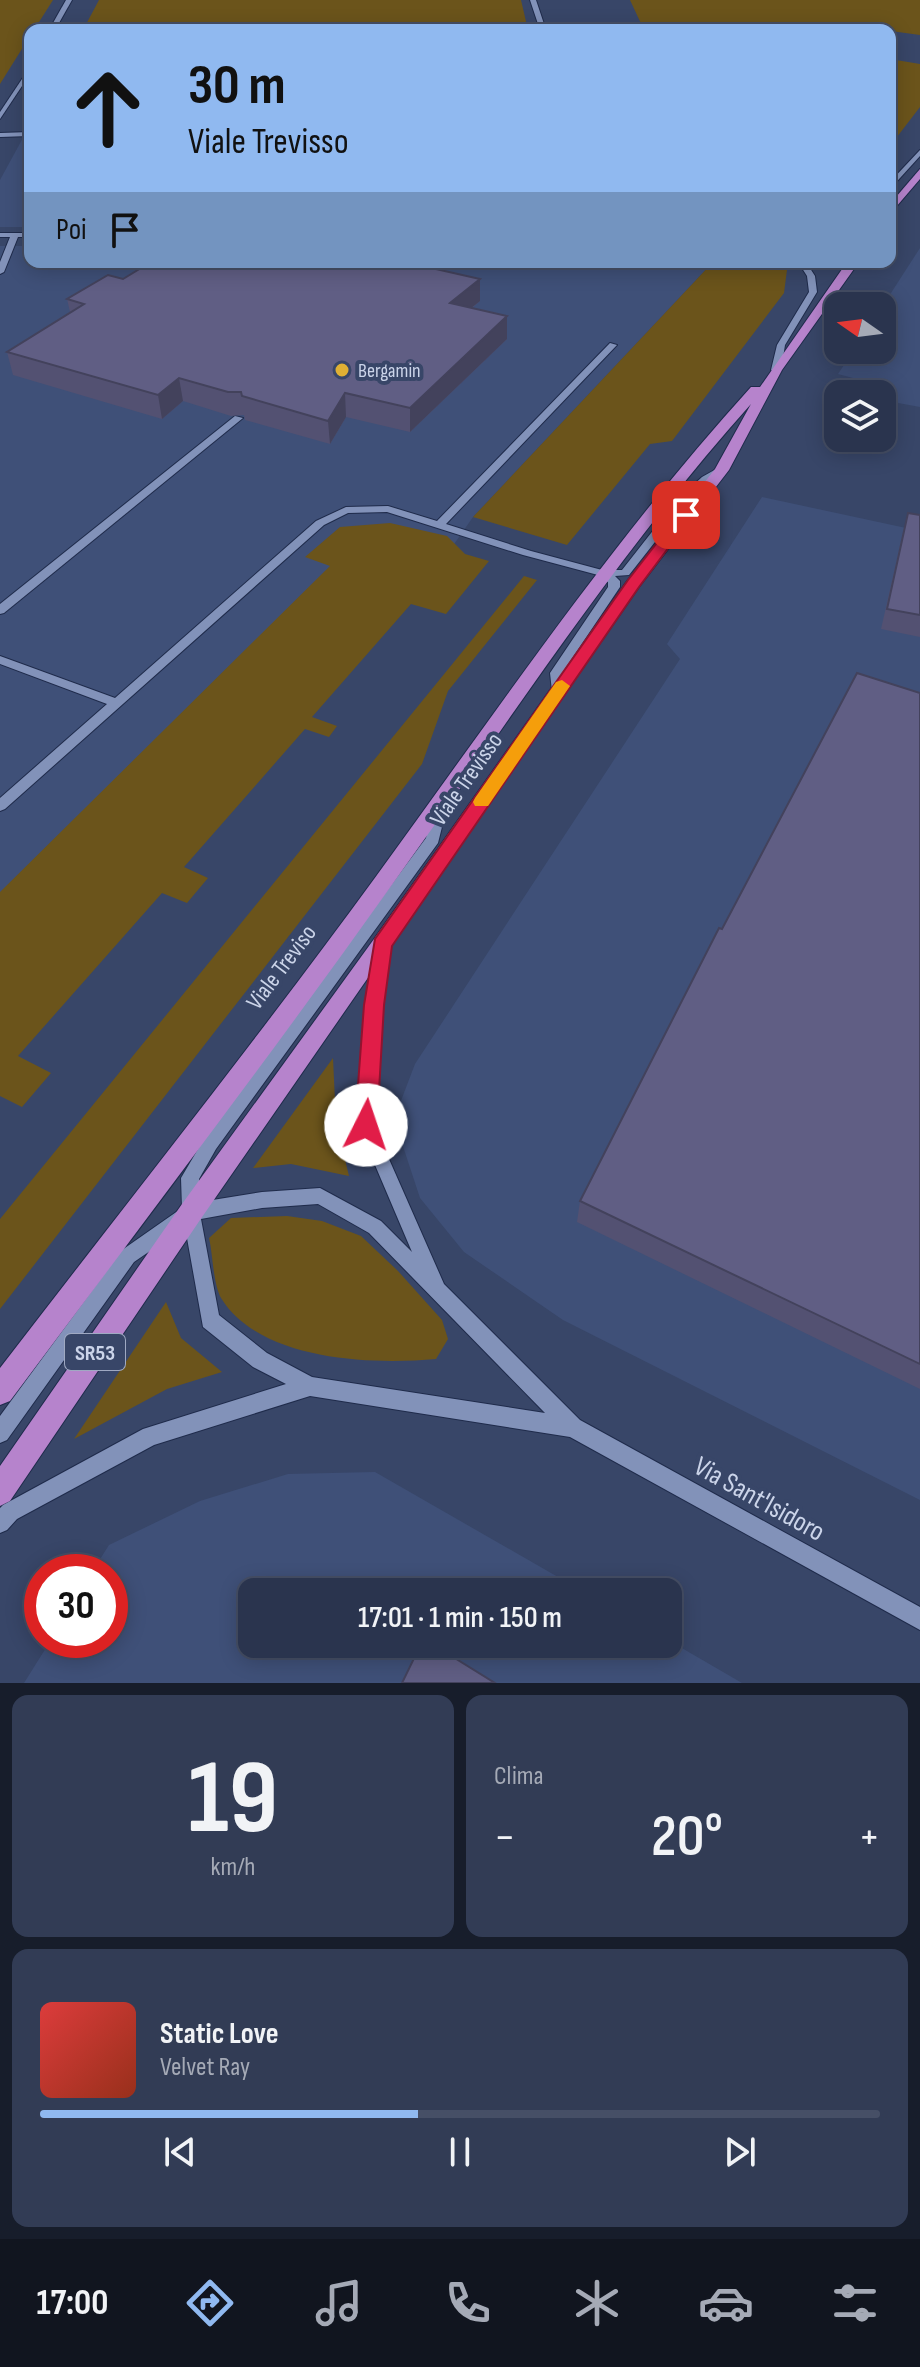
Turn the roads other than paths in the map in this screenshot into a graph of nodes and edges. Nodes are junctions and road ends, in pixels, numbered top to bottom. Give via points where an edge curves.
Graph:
1 (69, 0) edge
2 (533, 0) edge
3 (55, 24) edge
4 (541, 24) edge
5 (24, 79) edge
6 (0, 117) edge
7 (24, 134) edge
8 (0, 135) edge
9 (920, 152) edge
10 (920, 172) edge
11 (896, 180) edge
12 (896, 203) edge
13 (0, 235) edge
14 (15, 235) junction
15 (24, 235) edge
16 (806, 268) edge
17 (849, 268) edge
18 (0, 272) edge
19 (613, 345) dead end
20 (776, 370) junction
21 (238, 418) edge
22 (722, 470) junction
23 (440, 524) junction
24 (602, 573) junction
25 (0, 610) edge
26 (0, 660) edge
27 (558, 691) junction
28 (117, 703) junction
29 (442, 799) junction
30 (0, 806) edge
31 (382, 945) junction
32 (191, 1212) junction
33 (440, 1295) junction
34 (310, 1386) junction
35 (0, 1391) edge
36 (573, 1427) junction
37 (0, 1433) edge
38 (0, 1491) edge
39 (0, 1523) edge
40 (920, 1619) edge

1 - 3 street
2 - 4 street
5 - 6 street
7 - 8 street
9 - 11 street
10 - 12 main road
13 - 14 street
14 - 15 street
14 - 18 street
16 - 20 street via 813,292 781,345
17 - 20 main road, SR53
19 - 23 street
20 - 22 main road, Viale Trevisso / SR53
20 - 24 main road, Viale Treviso via 704,445
21 - 25 street
22 - 24 street via 690,490 625,573
22 - 27 main road, Viale Trevisso / SR53
23 - 24 street
23 - 28 street via 367,508 346,510 320,523
24 - 27 street via 614,587 556,673
24 - 29 main road, Viale Treviso
26 - 28 street
27 - 31 main road, Viale Trevisso / SR53
28 - 30 street
29 - 32 street via 433,839 210,1144 190,1178
29 - 35 main road, Viale Treviso
31 - 32 main road, Viale Trevisso / SR53
31 - 33 street via 366,1125
32 - 33 street via 320,1196 375,1227
32 - 34 street via 210,1320 260,1360
32 - 37 street via 128,1256
32 - 38 main road, SR53
33 - 36 street
34 - 36 street
34 - 39 street via 150,1436 10,1512
36 - 40 street, Via Sant'Isidoro

